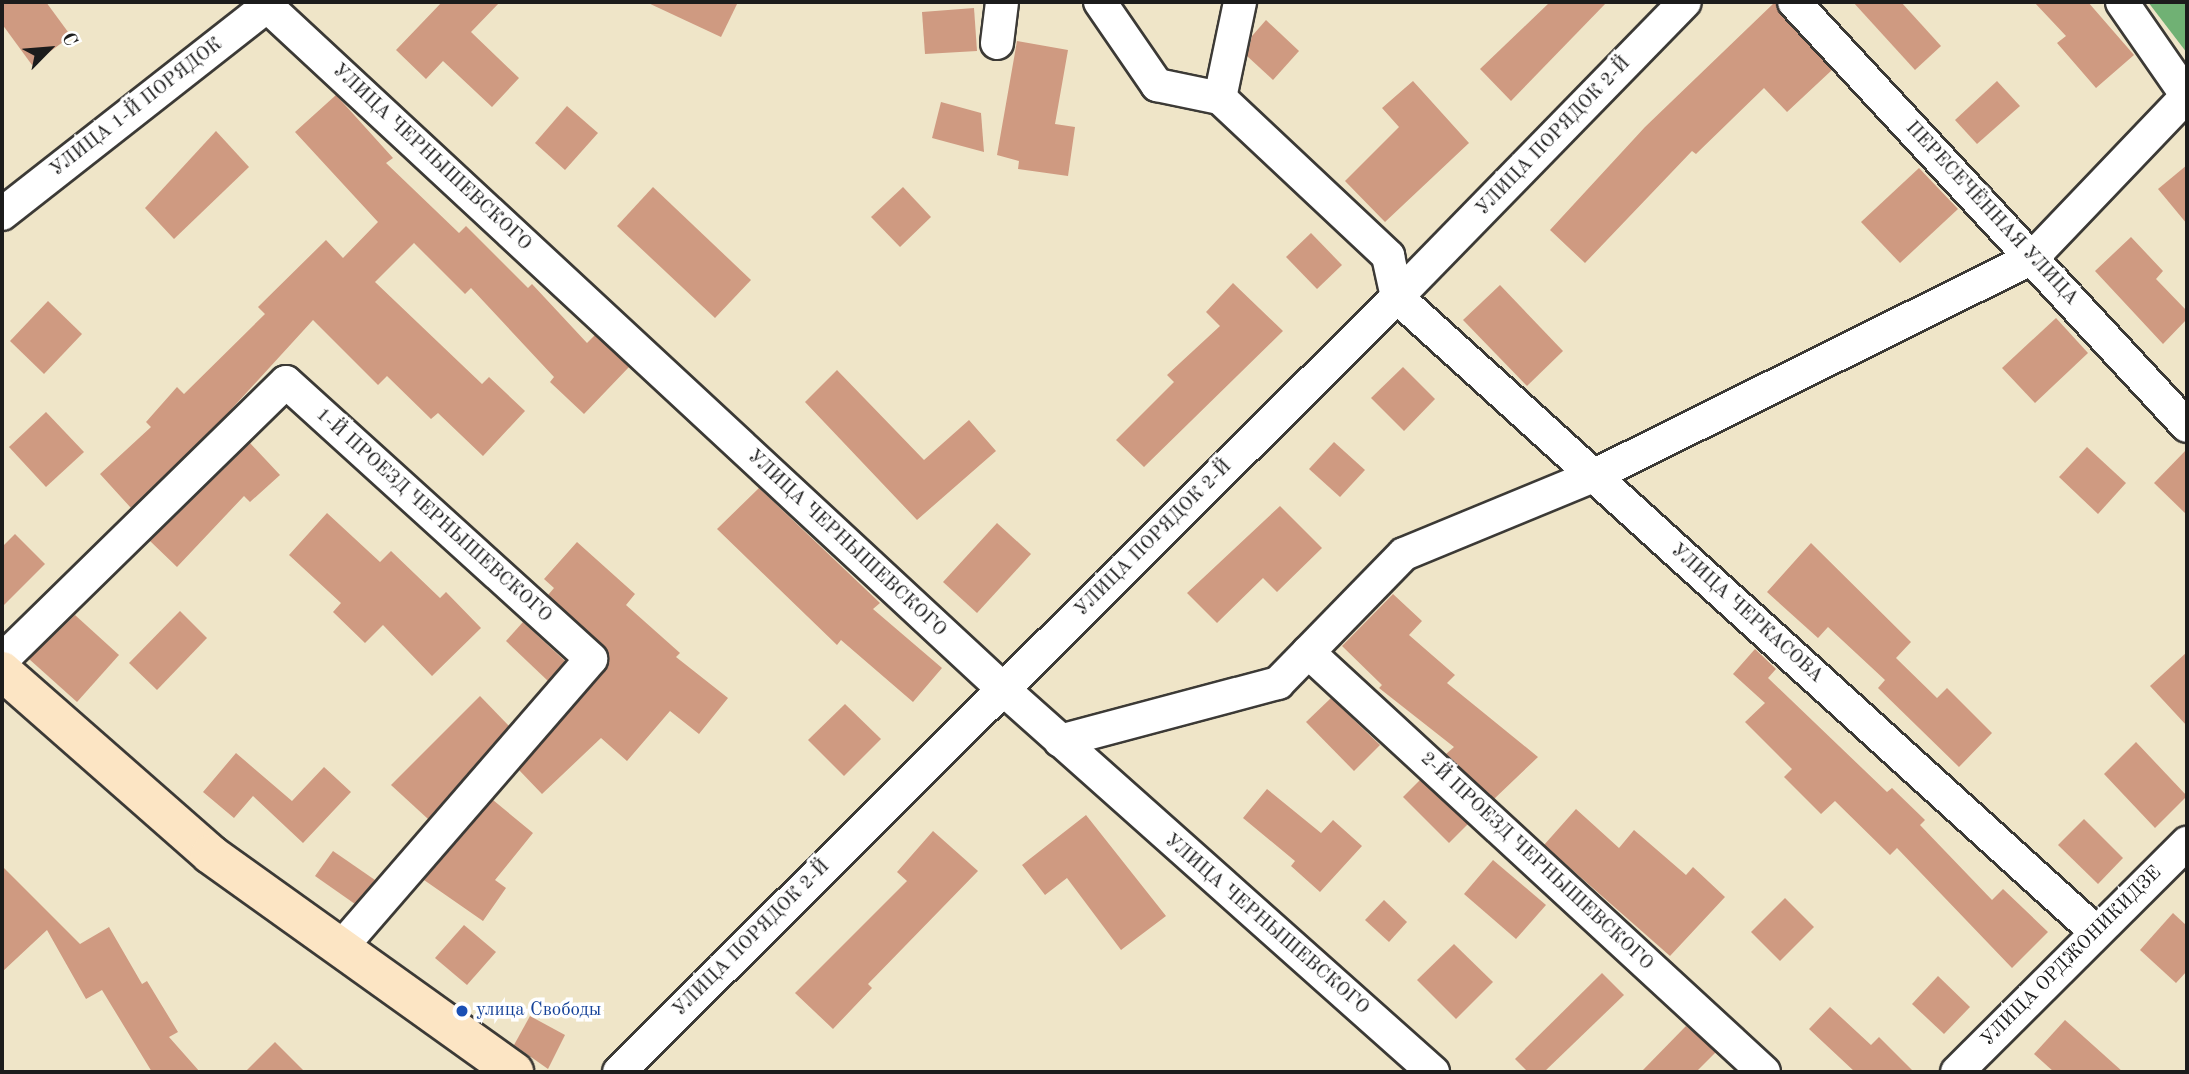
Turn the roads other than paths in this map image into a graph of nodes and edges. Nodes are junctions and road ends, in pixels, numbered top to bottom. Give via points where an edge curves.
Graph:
1 (1002, 2) edge
2 (1100, 2) edge
3 (1240, 2) edge
4 (1685, 2) edge
5 (1794, 2) edge
6 (2122, 2) edge
7 (270, 4) edge
8 (997, 43) dead end
9 (1220, 97) junction
10 (2, 214) edge
11 (2032, 258) junction
12 (1397, 297) junction
13 (2187, 426) edge
14 (1593, 476) junction
15 (1308, 652) junction
16 (2, 660) edge
17 (2, 671) edge
18 (1003, 689) junction
19 (1060, 741) junction
20 (2187, 843) edge
21 (2095, 931) junction
22 (341, 948) junction
23 (514, 1072) edge
24 (619, 1072) edge
25 (1433, 1072) edge
26 (1764, 1072) edge
27 (1957, 1072) edge

1 - 8 street
2 - 9 street via 1157,85
3 - 9 street
4 - 12 street, УЛИЦА ПОРЯДОК 2-Й
5 - 11 street, ПЕРЕСЕЧЁННАЯ УЛИЦА
6 - 11 street via 2187,96
7 - 10 street, УЛИЦА 1-Й ПОРЯДОК
7 - 18 street, УЛИЦА ЧЕРНЫШЕВСКОГО
9 - 12 street via 1388,256
11 - 13 street, ПЕРЕСЕЧЁННАЯ УЛИЦА
11 - 14 street
12 - 14 street, УЛИЦА ЧЕРКАСОВА
12 - 18 street, УЛИЦА ПОРЯДОК 2-Й
14 - 15 street via 1404,554
14 - 21 street, УЛИЦА ЧЕРКАСОВА
15 - 19 street via 1278,683
15 - 26 street, 2-Й ПРОЕЗД ЧЕРНЫШЕВСКОГО
16 - 22 street, 1-Й ПРОЕЗД ЧЕРНЫШЕВСКОГО via 286,383 591,659
17 - 22 main road via 210,855
18 - 19 street, УЛИЦА ЧЕРНЫШЕВСКОГО
18 - 24 street, УЛИЦА ПОРЯДОК 2-Й
19 - 25 street, УЛИЦА ЧЕРНЫШЕВСКОГО
20 - 21 street, УЛИЦА ОРДЖОНИКИДЗЕ
21 - 27 street, УЛИЦА ОРДЖОНИКИДЗЕ
22 - 23 main road

